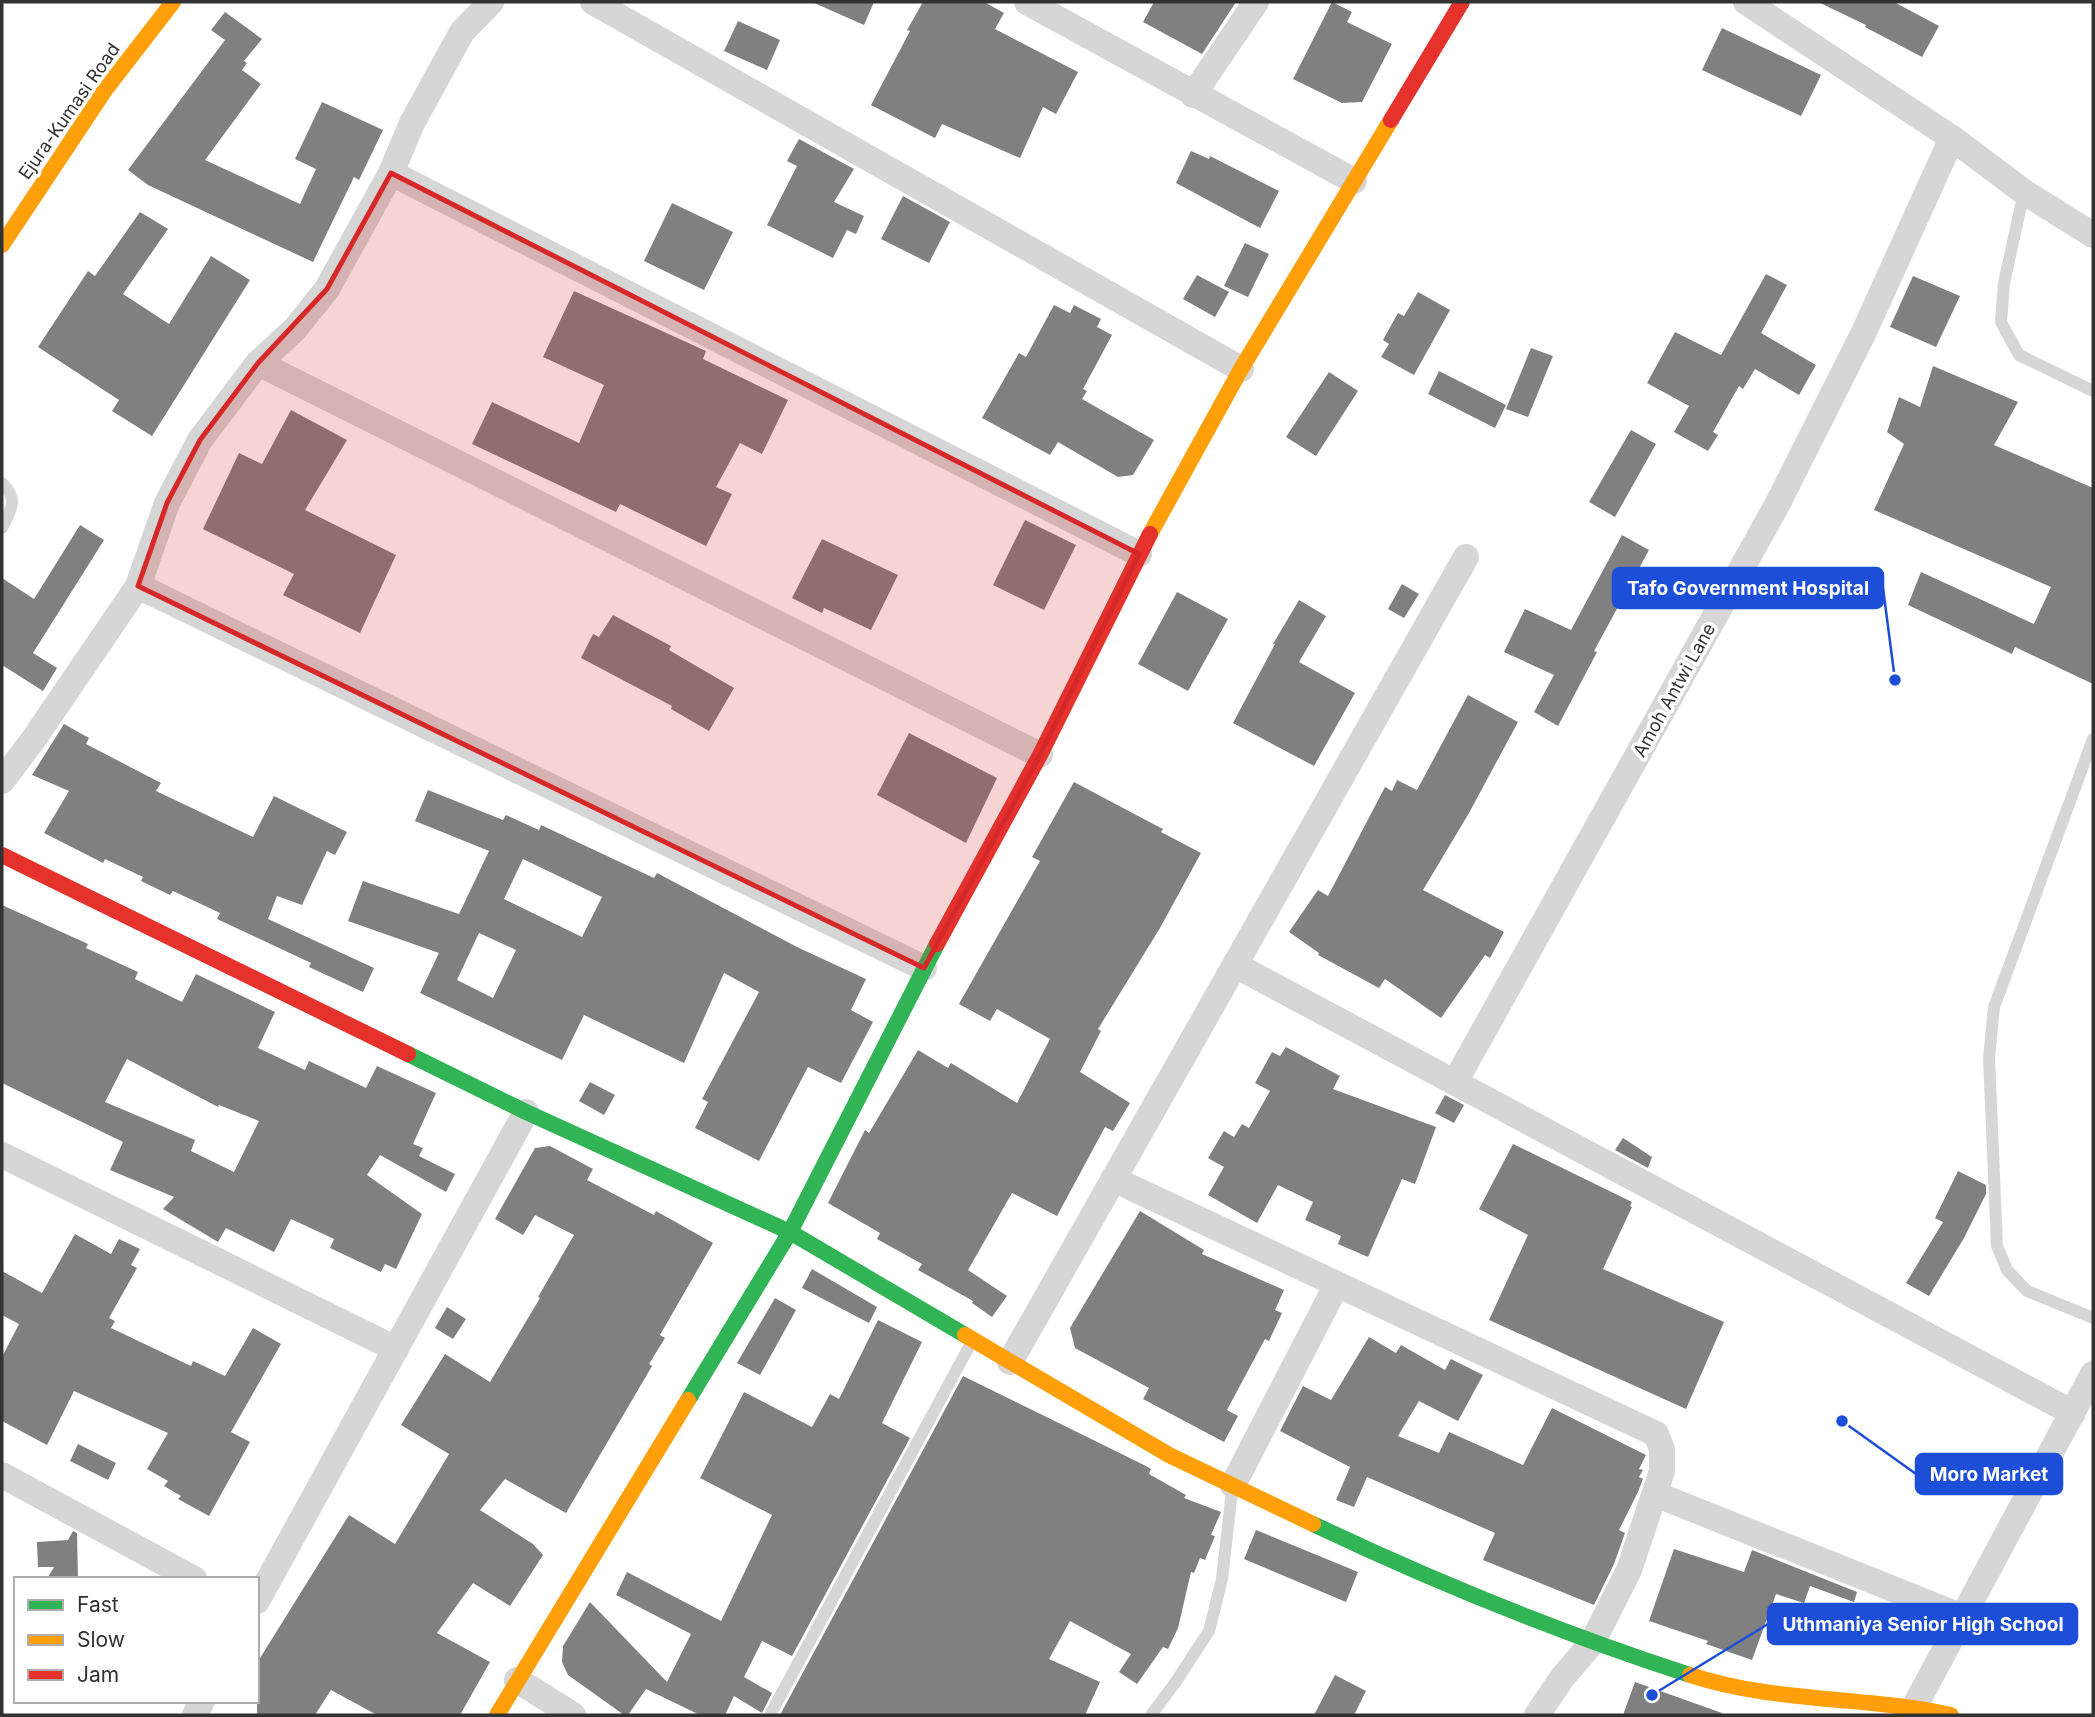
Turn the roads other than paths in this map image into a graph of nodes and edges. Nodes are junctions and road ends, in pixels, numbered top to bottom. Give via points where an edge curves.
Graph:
1 (173, 2) edge
2 (491, 2) edge
3 (593, 2) edge
4 (1027, 2) edge
5 (1256, 2) edge
6 (1462, 2) edge
7 (1746, 2) edge
8 (1193, 95) junction
9 (1952, 138) junction
10 (391, 173) junction
11 (1354, 181) junction
12 (2024, 191) junction
13 (2093, 235) edge
14 (2, 245) edge
15 (258, 363) junction
16 (1241, 369) junction
17 (2093, 391) edge
18 (2, 482) edge
19 (2, 528) edge
20 (1139, 554) junction
21 (1466, 557) dead end
22 (138, 586) junction
23 (2093, 740) edge
24 (1040, 755) junction
25 (2, 781) edge
26 (2, 855) edge
27 (1235, 965) junction
28 (924, 968) junction
29 (1455, 1082) junction
30 (526, 1112) junction
31 (2, 1155) edge
32 (1113, 1179) junction
33 (790, 1232) junction
34 (1337, 1284) junction
35 (2093, 1318) edge
36 (973, 1340) junction
37 (396, 1349) junction
38 (1010, 1362) junction
39 (2092, 1380) edge
40 (2073, 1413) junction
41 (2, 1475) edge
42 (1233, 1485) junction
43 (1655, 1494) junction
44 (190, 1577) edge
45 (259, 1597) edge
46 (1963, 1617) junction
47 (1592, 1643) junction
48 (517, 1680) junction
49 (1912, 1711) edge
50 (497, 1715) edge
51 (573, 1715) edge
52 (770, 1715) edge
53 (1151, 1715) edge
54 (1537, 1715) edge
55 (1951, 1715) edge

1 - 14 street, Ejura-Kumasi Road via 144,37
2 - 10 street via 462,32 412,123
3 - 16 street
4 - 8 street
5 - 8 street
6 - 11 street
7 - 9 street
8 - 11 street
9 - 12 street
9 - 29 street, Amoh Antwi Lane via 1864,332 1777,505
10 - 15 street via 327,289 295,329
10 - 20 street
11 - 16 street
12 - 13 street
12 - 17 lane via 2004,283 2001,322 2019,355
15 - 22 street via 195,450 167,503
15 - 24 street
16 - 20 street
18 - 19 lane via 11,492 13,507
20 - 24 street
21 - 27 street
22 - 25 street
22 - 28 street
23 - 35 lane via 1994,1007 1989,1058 1997,1247 2007,1269 2027,1291
24 - 28 street
26 - 30 street
27 - 29 street
27 - 32 street
28 - 33 street
29 - 40 street
30 - 33 street
30 - 37 street
31 - 37 street
32 - 34 street
32 - 38 street
33 - 36 street
33 - 48 street
34 - 42 street
34 - 43 street via 1656,1434 1662,1449 1662,1471
36 - 38 street
36 - 52 lane
37 - 45 street
38 - 42 street via 1169,1455
39 - 40 street
40 - 46 street
41 - 44 street
42 - 47 street via 1380,1556
42 - 53 lane via 1222,1579 1209,1631
43 - 46 street
43 - 47 street via 1629,1570
46 - 49 street
47 - 49 street via 1711,1682
47 - 54 street
48 - 50 street
48 - 51 street
49 - 55 street

